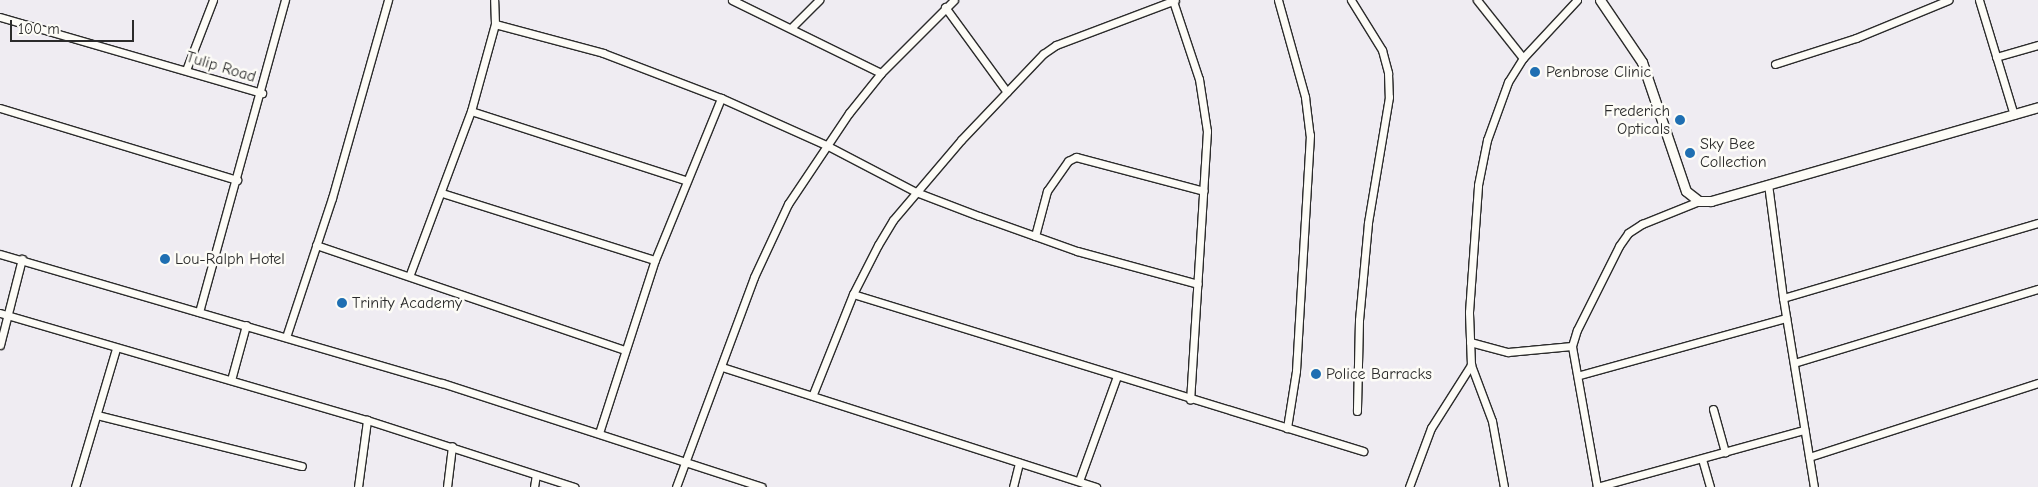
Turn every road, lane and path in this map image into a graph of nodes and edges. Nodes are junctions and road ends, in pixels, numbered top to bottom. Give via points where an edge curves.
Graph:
1 (213, 0) edge
2 (285, 0) edge
3 (388, 0) edge
4 (494, 0) edge
5 (732, 0) edge
6 (819, 0) edge
7 (954, 0) edge
8 (1278, 0) edge
9 (1352, 0) edge
10 (1478, 0) edge
11 (1577, 0) edge
12 (1948, 0) edge
13 (1979, 0) edge
14 (1174, 1) edge
15 (1161, 2) edge
16 (1605, 2) edge
17 (945, 7) junction
18 (0, 17) edge
19 (495, 24) junction
20 (791, 28) junction
21 (2038, 45) edge
22 (1996, 57) junction
23 (1523, 58) junction
24 (1774, 64) dead end
25 (186, 70) junction
26 (881, 72) junction
27 (1007, 92) junction
28 (262, 93) junction
29 (721, 98) junction
30 (2038, 107) edge
31 (0, 108) edge
32 (471, 110) junction
33 (2014, 115) junction
34 (826, 145) junction
35 (237, 180) junction
36 (685, 180) junction
37 (1768, 184) junction
38 (916, 192) junction
39 (1204, 192) junction
40 (442, 193) junction
41 (1699, 201) junction
42 (2038, 222) edge
43 (1035, 236) junction
44 (316, 245) junction
45 (0, 254) edge
46 (22, 259) junction
47 (655, 260) junction
48 (410, 274) junction
49 (1198, 284) junction
50 (2038, 289) edge
51 (853, 294) junction
52 (1783, 298) junction
53 (199, 312) junction
54 (0, 313) edge
55 (8, 316) junction
56 (1786, 318) junction
57 (246, 325) junction
58 (286, 337) junction
59 (1470, 342) junction
60 (0, 346) edge
61 (1572, 346) junction
62 (116, 348) junction
63 (625, 350) junction
64 (1794, 363) junction
65 (1472, 364) junction
66 (722, 366) junction
67 (1580, 375) junction
68 (1118, 376) junction
69 (231, 380) junction
70 (2038, 383) edge
71 (814, 394) junction
72 (1190, 399) junction
73 (1713, 409) dead end
74 (1357, 411) dead end
75 (97, 415) junction
76 (367, 420) junction
77 (1288, 428) junction
78 (1804, 430) junction
79 (599, 433) junction
80 (452, 446) junction
81 (1363, 451) dead end
82 (1725, 452) junction
83 (1809, 457) junction
84 (1702, 459) junction
85 (686, 461) junction
86 (1019, 463) junction
87 (302, 466) dead end
88 (536, 476) junction
89 (1079, 481) junction
90 (1620, 483) edge
91 (76, 487) edge
92 (358, 487) edge
93 (447, 487) edge
94 (534, 487) edge
95 (574, 487) edge
96 (676, 487) edge
97 (762, 487) edge
98 (1013, 487) edge
99 (1096, 487) edge
100 (1409, 487) edge
101 (1504, 487) edge
102 (1710, 487) edge
103 (1814, 487) edge

1 - 25 street
2 - 28 street
3 - 44 street
4 - 19 street
5 - 20 street
6 - 20 street
7 - 17 street
8 - 77 street via 1306,97 1310,135 1296,371
9 - 74 street via 1382,50 1389,97 1368,223 1359,320
10 - 23 street
11 - 23 street
12 - 24 street via 1856,38
13 - 22 street
14 - 15 street
14 - 39 street via 1204,102 1207,131
15 - 27 street via 1056,44
16 - 41 street via 1642,62 1686,191
17 - 26 street
17 - 27 street
18 - 25 street, Tulip Road
19 - 29 street via 603,53
19 - 32 street
20 - 26 street
21 - 22 street
22 - 33 street
23 - 59 street via 1502,95 1483,158 1473,229
25 - 28 street, Tulip Road
26 - 34 street
27 - 38 street
28 - 35 street
29 - 34 street
29 - 36 street
30 - 33 street
31 - 35 street
32 - 36 street
32 - 40 street
33 - 37 street
34 - 38 street
34 - 66 street via 805,175 773,235
35 - 53 street
36 - 47 street
37 - 41 street via 1711,201
37 - 52 street
38 - 43 street
38 - 51 street via 878,245
39 - 43 street via 1076,157 1068,161 1047,191
39 - 49 street
40 - 47 street
40 - 48 street
41 - 61 street via 1628,233
42 - 52 street
43 - 49 street
44 - 48 street
44 - 58 street
45 - 46 street
46 - 53 street
46 - 55 street
47 - 63 street
48 - 63 street
49 - 72 street
50 - 64 street
51 - 68 street
51 - 71 street
52 - 56 street
53 - 57 street
54 - 55 street
55 - 60 street
55 - 62 street
56 - 64 street
56 - 67 street
57 - 58 street
57 - 69 street
58 - 79 street
59 - 61 street via 1508,352
59 - 65 street
61 - 67 street
62 - 69 street
62 - 75 street
63 - 79 street
64 - 78 street
65 - 100 street via 1431,428
65 - 101 street via 1492,421
66 - 71 street
66 - 85 street
67 - 90 street via 1597,487
68 - 72 street
68 - 89 street
69 - 76 street
70 - 83 street
71 - 86 street
72 - 77 street
73 - 82 street
75 - 87 street
75 - 91 street
76 - 80 street
76 - 92 street
77 - 81 street
78 - 82 street
78 - 83 street
79 - 85 street
80 - 88 street
80 - 93 street
82 - 84 street
83 - 103 street
84 - 90 street
84 - 102 street
85 - 96 street
85 - 97 street
86 - 89 street
86 - 98 street
88 - 94 street
88 - 95 street
89 - 99 street

